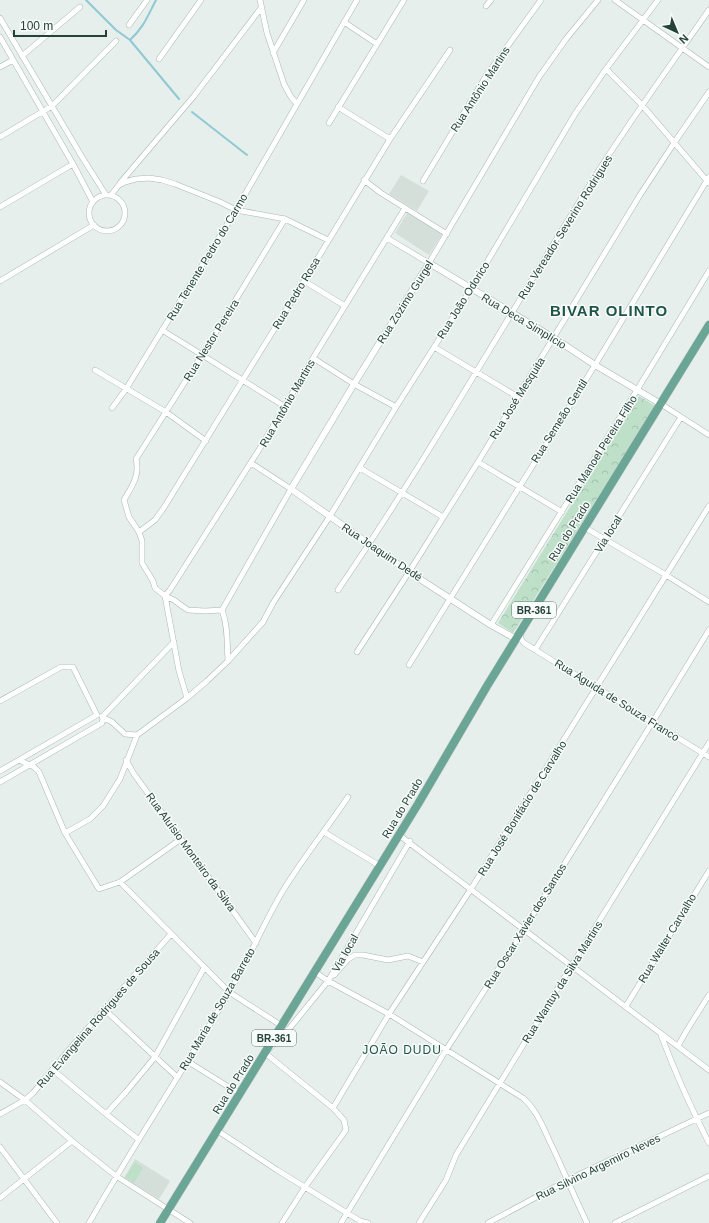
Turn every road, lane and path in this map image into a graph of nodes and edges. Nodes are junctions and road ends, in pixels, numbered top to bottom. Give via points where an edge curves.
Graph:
1 (147, 0) edge
2 (201, 0) edge
3 (260, 0) edge
4 (304, 0) edge
5 (358, 0) edge
6 (404, 0) edge
7 (491, 0) edge
8 (541, 0) edge
9 (598, 0) edge
10 (614, 0) edge
11 (658, 0) edge
12 (486, 6) dead end
13 (80, 7) dead end
14 (261, 8) junction
15 (709, 10) edge
16 (0, 18) edge
17 (643, 20) junction
18 (344, 22) junction
19 (128, 25) dead end
20 (0, 37) edge
21 (116, 41) dead end
22 (378, 44) junction
23 (683, 47) junction
24 (450, 50) dead end
25 (273, 53) junction
26 (22, 56) junction
27 (159, 59) dead end
28 (13, 60) junction
29 (0, 67) edge
30 (709, 67) edge
31 (606, 69) junction
32 (709, 92) edge
33 (297, 104) junction
34 (642, 105) junction
35 (52, 106) junction
36 (338, 107) junction
37 (43, 112) junction
38 (329, 123) dead end
39 (0, 137) edge
40 (390, 139) junction
41 (674, 142) junction
42 (73, 164) junction
43 (364, 180) junction
44 (708, 180) edge
45 (423, 181) dead end
46 (119, 185) junction
47 (108, 195) junction
48 (93, 202) junction
49 (0, 207) edge
50 (405, 208) junction
51 (236, 210) junction
52 (285, 219) junction
53 (94, 225) junction
54 (447, 234) junction
55 (387, 238) junction
56 (328, 240) junction
57 (429, 263) junction
58 (709, 271) edge
59 (0, 280) edge
60 (304, 281) junction
61 (470, 289) junction
62 (345, 306) junction
63 (512, 313) junction
64 (709, 325) edge
65 (162, 330) junction
66 (554, 338) junction
67 (434, 347) junction
68 (202, 355) junction
69 (313, 358) junction
70 (595, 365) junction
71 (95, 370) dead end
72 (477, 372) junction
73 (243, 381) junction
74 (354, 384) junction
75 (126, 389) junction
76 (637, 390) junction
77 (518, 397) junction
78 (661, 404) junction
79 (284, 406) junction
80 (396, 407) junction
81 (112, 408) dead end
82 (166, 412) junction
83 (681, 417) junction
84 (709, 435) edge
85 (206, 441) junction
86 (478, 462) junction
87 (251, 463) junction
88 (360, 468) junction
89 (519, 486) junction
90 (291, 489) junction
91 (402, 492) junction
92 (709, 506) edge
93 (562, 512) junction
94 (330, 516) junction
95 (443, 517) junction
96 (584, 527) junction
97 (139, 532) junction
98 (604, 540) junction
99 (370, 544) junction
100 (409, 572) junction
101 (666, 575) junction
102 (338, 590) dead end
103 (165, 596) junction
104 (450, 598) junction
105 (709, 602) edge
106 (222, 610) junction
107 (491, 625) junction
108 (709, 630) edge
109 (518, 636) junction
110 (174, 642) junction
111 (524, 643) junction
112 (511, 647) junction
113 (535, 650) junction
114 (357, 652) dead end
115 (228, 660) junction
116 (409, 664) dead end
117 (596, 688) junction
118 (187, 698) junction
119 (0, 702) edge
120 (99, 716) junction
121 (652, 723) junction
122 (137, 735) junction
123 (709, 743) edge
124 (703, 754) junction
125 (709, 757) edge
126 (19, 760) junction
127 (126, 760) junction
128 (29, 765) junction
129 (0, 771) edge
130 (0, 782) edge
131 (348, 797) dead end
132 (324, 832) junction
133 (65, 833) junction
134 (399, 835) junction
135 (181, 839) junction
136 (410, 842) junction
137 (380, 866) junction
138 (709, 871) edge
139 (120, 882) junction
140 (471, 889) junction
141 (524, 929) junction
142 (171, 934) junction
143 (256, 943) junction
144 (423, 962) junction
145 (572, 965) junction
146 (204, 968) junction
147 (315, 972) junction
148 (328, 981) junction
149 (229, 992) junction
150 (709, 995) edge
151 (626, 1006) junction
152 (104, 1009) junction
153 (389, 1014) junction
154 (282, 1026) junction
155 (661, 1034) junction
156 (678, 1046) junction
157 (446, 1050) junction
158 (265, 1053) junction
159 (155, 1057) junction
160 (187, 1061) junction
161 (53, 1070) junction
162 (709, 1070) edge
163 (177, 1077) junction
164 (0, 1082) edge
165 (499, 1084) junction
166 (240, 1094) junction
167 (25, 1100) junction
168 (333, 1108) junction
169 (709, 1113) edge
170 (0, 1114) edge
171 (106, 1114) junction
172 (697, 1119) junction
173 (218, 1131) junction
174 (138, 1139) junction
175 (72, 1141) junction
176 (709, 1143) edge
177 (0, 1147) edge
178 (116, 1176) junction
179 (709, 1176) edge
180 (24, 1179) junction
181 (568, 1180) junction
182 (305, 1187) junction
183 (0, 1198) edge
184 (168, 1210) junction
185 (346, 1212) junction
186 (55, 1222) edge
187 (89, 1223) edge
188 (160, 1223) edge
189 (190, 1223) edge
190 (282, 1223) edge
191 (341, 1223) edge
192 (368, 1223) edge
193 (419, 1223) edge
194 (488, 1223) edge
195 (587, 1223) edge
196 (615, 1223) edge

1 - 19 street
2 - 27 street
3 - 14 street
4 - 25 street
5 - 18 street, Rua Tenente Pedro do Carmo
6 - 22 street
7 - 12 street
8 - 45 street, Rua Antônio Martins via 486,76
9 - 54 street, Rua Zozimo Gurgel via 539,77
10 - 17 street
11 - 17 street, Rua João Odorico
13 - 26 street
14 - 25 street
14 - 46 street via 194,96
15 - 23 street, Rua Vereador Severino Rodrigues
16 - 26 street
17 - 23 street
17 - 31 street, Rua João Odorico
18 - 22 street
18 - 33 street, Rua Tenente Pedro do Carmo
20 - 28 street
21 - 35 street
22 - 36 street
23 - 30 street
23 - 34 street, Rua Vereador Severino Rodrigues
24 - 40 street, Rua Pedro Rosa
25 - 33 street via 287,91
26 - 35 street
28 - 29 street
28 - 37 street
31 - 34 street
31 - 61 street, Rua João Odorico via 575,114
32 - 41 street, Rua José Mesquita
33 - 51 street, Rua Tenente Pedro do Carmo
34 - 41 street
34 - 63 street, Rua Vereador Severino Rodrigues
35 - 37 street
35 - 47 street
36 - 38 street
36 - 40 street
37 - 39 street
37 - 42 street
40 - 43 street, Rua Pedro Rosa
41 - 44 street
41 - 66 street, Rua José Mesquita
42 - 48 street
42 - 49 street
43 - 50 street
43 - 56 street, Rua Pedro Rosa
44 - 70 street, Rua Semeão Gentil
46 - 47 street
46 - 51 street via 136,179 162,180
47 - 48 street via 96,198
47 - 53 street via 116,197 123,204 123,219 117,227 108,230
48 - 53 street via 89,211
50 - 54 street
50 - 55 street, Rua Antônio Martins
51 - 52 street
51 - 65 street, Rua Tenente Pedro do Carmo
52 - 56 street
52 - 68 street, Rua Nestor Pereira
53 - 59 street
54 - 57 street, Rua Zozimo Gurgel
55 - 57 street, Rua Deca Simplício
55 - 62 street, Rua Antônio Martins
56 - 60 street, Rua Pedro Rosa
57 - 61 street, Rua Deca Simplício
57 - 74 street, Rua Zozimo Gurgel
58 - 76 street, Rua Manoel Pereira Filho
60 - 62 street
60 - 73 street, Rua Pedro Rosa
61 - 63 street, Rua Deca Simplício
61 - 67 street, Rua João Odorico
62 - 69 street, Rua Antônio Martins
63 - 66 street, Rua Deca Simplício
63 - 72 street, Rua Vereador Severino Rodrigues
64 - 78 main road, BR-361
65 - 68 street
65 - 75 street, Rua Tenente Pedro do Carmo
66 - 70 street, Rua Deca Simplício
66 - 77 street, Rua José Mesquita
67 - 72 street
67 - 80 street, Rua João Odorico
68 - 73 street
68 - 82 street, Rua Nestor Pereira
69 - 74 street
69 - 79 street, Rua Antônio Martins
70 - 76 street, Rua Deca Simplício
70 - 89 street, Rua Semeão Gentil
71 - 75 street
72 - 77 street
72 - 91 street, Rua Vereador Severino Rodrigues
73 - 79 street
73 - 85 street, Rua Pedro Rosa
74 - 80 street
74 - 90 street, Rua Zozimo Gurgel
75 - 81 street, Rua Tenente Pedro do Carmo
75 - 82 street
76 - 78 street, Rua Deca Simplício
76 - 93 street, Rua Manoel Pereira Filho
77 - 86 street, Rua José Mesquita
78 - 83 street
78 - 96 main road, Rua do Prado / BR-361
79 - 87 street, Rua Antônio Martins
80 - 88 street, Rua João Odorico
82 - 85 street
82 - 97 street, Rua Nestor Pereira via 136,459 137,473 124,500 129,517
83 - 84 street
83 - 98 street, Via local
85 - 97 street, Rua Pedro Rosa via 155,520
86 - 89 street
86 - 95 street, Rua José Mesquita
87 - 90 street, Rua Joaquim Dedé
87 - 103 street, Rua Antônio Martins
88 - 91 street
88 - 94 street, Rua João Odorico
89 - 93 street
89 - 104 street, Rua Semeão Gentil
90 - 94 street, Rua Joaquim Dedé
90 - 106 street, Rua Zozimo Gurgel
91 - 95 street
91 - 99 street, Rua Vereador Severino Rodrigues
92 - 101 street, Rua José Bonifácio de Carvalho
93 - 107 street, Rua Manoel Pereira Filho
94 - 99 street, Rua Joaquim Dedé
94 - 115 street, Rua João Odorico via 273,602 263,622
95 - 100 street, Rua José Mesquita
96 - 98 street
96 - 109 main road, Rua do Prado / BR-361
97 - 103 street via 142,541 142,564 155,588
98 - 101 street
98 - 113 street, Via local
99 - 100 street, Rua Joaquim Dedé
99 - 102 street, Rua Vereador Severino Rodrigues
100 - 104 street, Rua Joaquim Dedé
100 - 114 street, Rua José Mesquita
101 - 105 street
101 - 117 street, Rua José Bonifácio de Carvalho
103 - 106 street via 188,610
103 - 110 street
104 - 107 street, Rua Joaquim Dedé
104 - 116 street, Rua Semeão Gentil
106 - 115 street
107 - 109 street, Rua Joaquim Dedé
108 - 121 street, Rua Oscar Xavier dos Santos
109 - 111 street
109 - 112 main road, Rua do Prado / BR-361
110 - 118 street
110 - 120 street
111 - 112 street
111 - 113 street, Rua Águida de Souza Franco
112 - 134 main road, Rua do Prado / BR-361
113 - 117 street, Rua Águida de Souza Franco
115 - 118 street, Rua João Odorico
117 - 121 street, Rua Águida de Souza Franco
117 - 140 street, Rua José Bonifácio de Carvalho
118 - 122 street, Rua João Odorico
119 - 120 street via 61,667 73,667
120 - 122 street via 112,722 125,734
120 - 126 street
120 - 128 street via 102,723
121 - 124 street, Rua Águida de Souza Franco
121 - 141 street, Rua Oscar Xavier dos Santos
122 - 127 street
123 - 124 street, Rua Wantuy da Silva Martins
124 - 125 street, Rua Águida de Souza Franco
124 - 145 street, Rua Wantuy da Silva Martins
126 - 128 street
126 - 129 street
127 - 133 street via 120,779 103,806 90,819
127 - 135 street, Rua Aluísio Monteiro da Silva
128 - 130 street
128 - 133 street via 39,772
131 - 132 street, Rua Maria de Souza Barreto
132 - 137 street
132 - 143 street, Rua Maria de Souza Barreto via 284,889
133 - 139 street via 99,889
134 - 136 street
134 - 137 main road, Rua do Prado / BR-361
135 - 139 street
135 - 143 street, Rua Aluísio Monteiro da Silva
136 - 140 street
136 - 148 street, Via local
137 - 147 main road, Rua do Prado / BR-361
138 - 151 street, Rua Walter Carvalho
139 - 142 street
140 - 141 street
140 - 144 street, Rua José Bonifácio de Carvalho
141 - 145 street
141 - 157 street, Rua Oscar Xavier dos Santos
142 - 146 street
142 - 152 street, Rua Evangelina Rodrigues de Sousa
143 - 149 street, Rua Maria de Souza Barreto
144 - 148 street via 408,956 388,960 356,955 348,959
144 - 153 street, Rua José Bonifácio de Carvalho
145 - 151 street
145 - 165 street, Rua Wantuy da Silva Martins
146 - 149 street
146 - 159 street
147 - 148 street
147 - 154 main road, Rua do Prado / BR-361
148 - 153 street
148 - 158 street, Via local via 290,1029
149 - 154 street
149 - 160 street, Rua Maria de Souza Barreto
150 - 156 street
151 - 155 street
152 - 159 street
152 - 161 street, Rua Evangelina Rodrigues de Sousa
153 - 157 street
153 - 168 street, Rua José Bonifácio de Carvalho
154 - 158 main road, Rua do Prado / BR-361
155 - 156 street
155 - 172 street
156 - 162 street
157 - 165 street
157 - 185 street, Rua Oscar Xavier dos Santos
158 - 166 main road, Rua do Prado / BR-361
158 - 168 street
159 - 163 street
159 - 171 street
160 - 163 street, Rua Maria de Souza Barreto
160 - 166 street
161 - 167 street, Rua Evangelina Rodrigues de Sousa
161 - 171 street
163 - 174 street, Rua Maria de Souza Barreto
164 - 167 street
165 - 181 street via 530,1104
165 - 193 street, Rua Wantuy da Silva Martins
166 - 173 main road, Rua do Prado / BR-361
167 - 170 street, Rua Evangelina Rodrigues de Sousa
167 - 175 street
168 - 182 street via 344,1120 346,1130
169 - 172 street, Rua Silvino Argemiro Neves
171 - 174 street
172 - 176 street
172 - 181 street, Rua Silvino Argemiro Neves
173 - 182 street
173 - 184 main road, Rua do Prado / BR-361
174 - 178 street, Rua Maria de Souza Barreto
175 - 178 street
175 - 180 street
177 - 180 street
178 - 184 street
178 - 187 street, Rua Maria de Souza Barreto
179 - 196 street
180 - 183 street
180 - 186 street
181 - 194 street, Rua Silvino Argemiro Neves
181 - 195 street
182 - 185 street
182 - 190 street
184 - 188 main road, Rua do Prado / BR-361
184 - 189 street
185 - 191 street, Rua Oscar Xavier dos Santos
185 - 192 street

